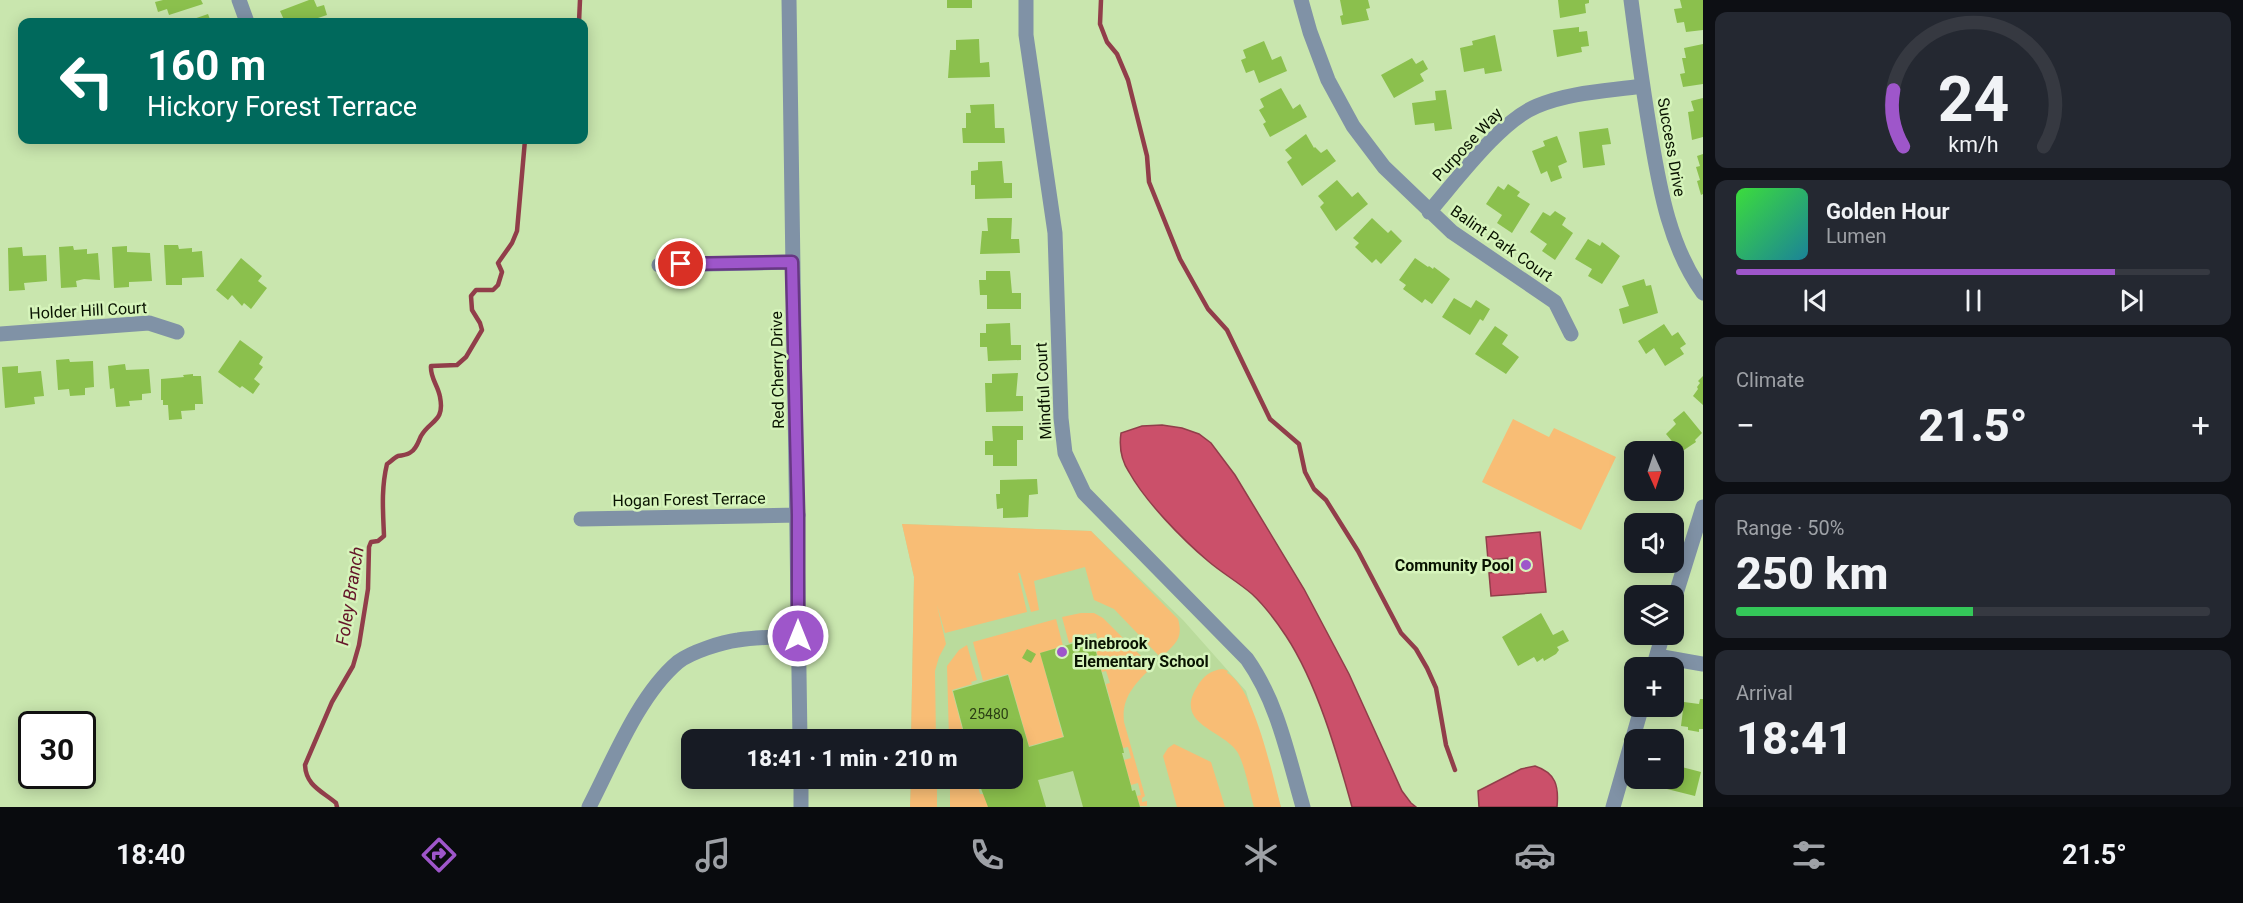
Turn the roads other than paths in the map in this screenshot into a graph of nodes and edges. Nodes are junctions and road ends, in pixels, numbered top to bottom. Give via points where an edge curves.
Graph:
1 (239, 0) edge
2 (789, 0) edge
3 (1026, 0) edge
4 (1301, 0) edge
5 (1631, 0) edge
6 (246, 18) edge
7 (1642, 86) junction
8 (1429, 212) junction
9 (792, 262) junction
10 (659, 265) dead end
11 (1703, 293) edge
12 (177, 332) dead end
13 (0, 334) edge
14 (1571, 334) dead end
15 (1703, 507) edge
16 (798, 515) junction
17 (581, 519) dead end
18 (1679, 585) edge
19 (798, 636) junction
20 (1684, 663) edge
21 (1703, 664) edge
22 (1639, 717) edge
23 (800, 729) edge
24 (801, 789) edge
25 (589, 807) edge
26 (801, 807) edge
27 (1303, 807) edge
28 (1613, 807) edge

1 - 6 street
2 - 9 street, Red Cherry Drive
3 - 27 street, Mindful Court via 1026,35 1055,233 1065,453 1084,493 1247,659 1262,681 1275,710
4 - 8 street, Balint Park Court via 1328,80 1353,126 1384,167
5 - 7 street, Success Drive
7 - 8 street, Purpose Way via 1562,98 1520,115
7 - 11 street, Success Drive via 1662,202 1678,248
8 - 14 street, Balint Park Court via 1555,302
9 - 10 street
9 - 16 street, Red Cherry Drive
12 - 13 street, Holder Hill Court via 150,323
15 - 18 street
16 - 17 street, Hogan Forest Terrace
16 - 19 street, Red Cherry Drive
19 - 23 street, Red Cherry Drive
19 - 25 street via 737,640 680,661 657,683 641,707
20 - 21 street
22 - 28 street
24 - 26 street

